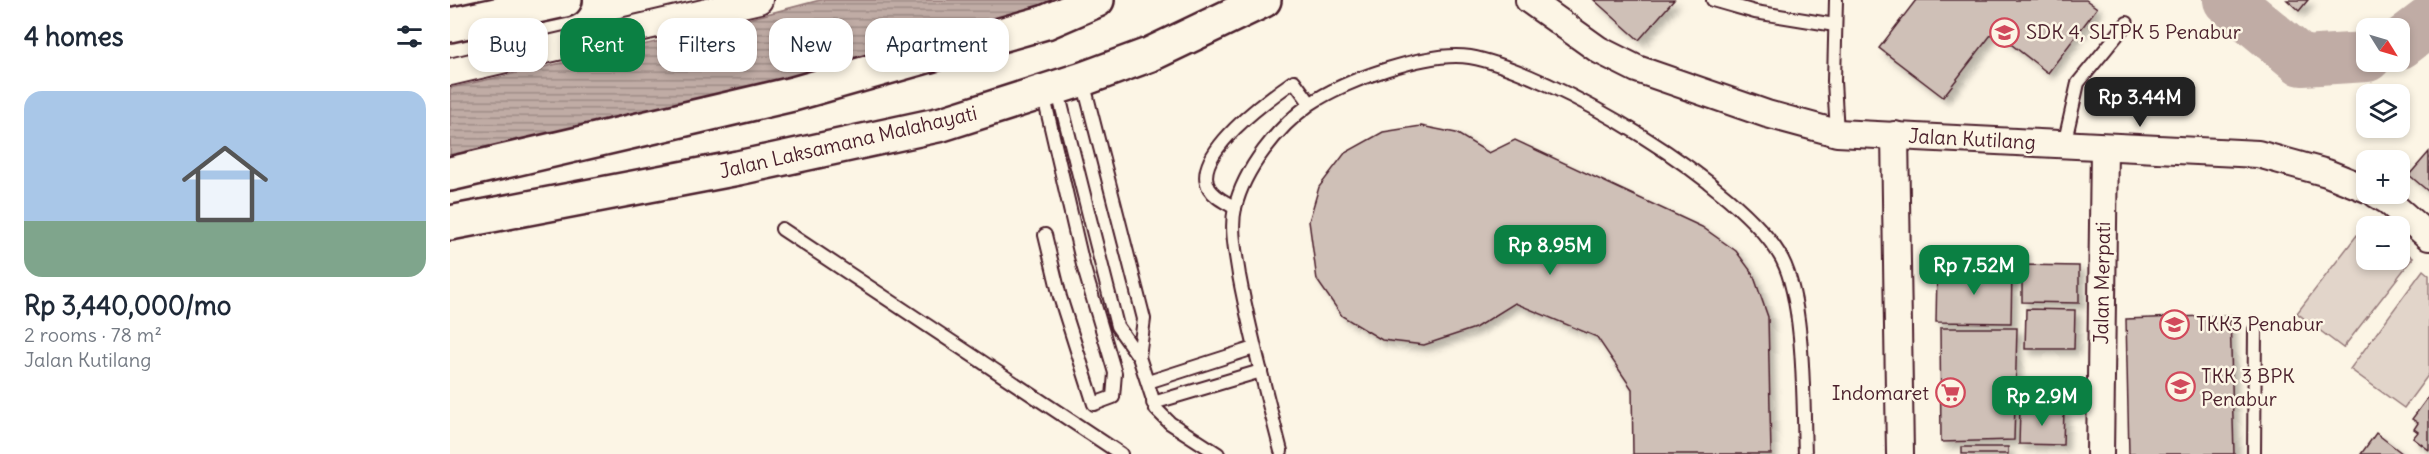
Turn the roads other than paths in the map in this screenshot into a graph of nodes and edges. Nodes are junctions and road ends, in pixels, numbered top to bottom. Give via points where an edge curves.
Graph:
1 (565, 0) edge
2 (759, 0) edge
3 (1096, 0) edge
4 (1264, 0) edge
5 (1529, 0) edge
6 (1713, 0) edge
7 (1836, 0) edge
8 (1756, 6) edge
9 (2127, 23) dead end
10 (450, 25) edge
11 (1835, 25) junction
12 (450, 72) edge
13 (1061, 86) junction
14 (1310, 104) junction
15 (1837, 132) junction
16 (1896, 135) junction
17 (2064, 145) junction
18 (2104, 148) junction
19 (450, 174) edge
20 (2356, 184) edge
21 (2391, 204) edge
22 (1235, 208) junction
23 (450, 223) edge
24 (782, 229) dead end
25 (1045, 235) dead end
26 (2429, 237) edge
27 (2255, 330) dead end
28 (1254, 348) junction
29 (1139, 357) junction
30 (1261, 371) junction
31 (1148, 382) junction
32 (1153, 403) junction
33 (1281, 451) dead end
34 (1121, 454) edge
35 (1218, 454) edge
36 (1805, 454) edge
37 (1900, 454) edge
38 (2100, 454) edge
39 (2254, 454) edge

1 - 10 main road
2 - 12 street
3 - 19 main road via 1046,22 793,94
4 - 13 main road, Jalan Laksamana Malahayati via 1151,54
5 - 15 street, Jalan Kutilang via 1599,50 1637,69 1767,114
6 - 8 lane
7 - 11 lane
8 - 11 lane
9 - 17 lane via 2078,83
11 - 15 lane
13 - 23 main road, Jalan Laksamana Malahayati via 942,124
13 - 25 lane via 1083,265 1115,373 1113,397 1094,404
13 - 29 lane via 1117,326
13 - 29 lane via 1144,319
14 - 22 lane via 1280,130 1260,155
14 - 22 lane via 1294,81 1261,104 1213,155 1208,187
14 - 36 lane via 1364,77 1416,61 1468,57 1527,76 1614,119 1669,154 1745,212 1765,232 1783,262 1799,329
15 - 16 street, Jalan Kutilang
16 - 17 street, Jalan Kutilang
16 - 37 street
17 - 18 street, Jalan Kutilang
18 - 20 street, Jalan Kutilang via 2259,154 2327,172
18 - 38 street, Jalan Merpati
21 - 26 street
22 - 28 lane via 1234,241
24 - 34 lane
27 - 39 lane
28 - 30 lane
28 - 31 lane
29 - 31 lane
30 - 32 lane
30 - 33 lane
31 - 32 lane
32 - 35 lane via 1170,423

